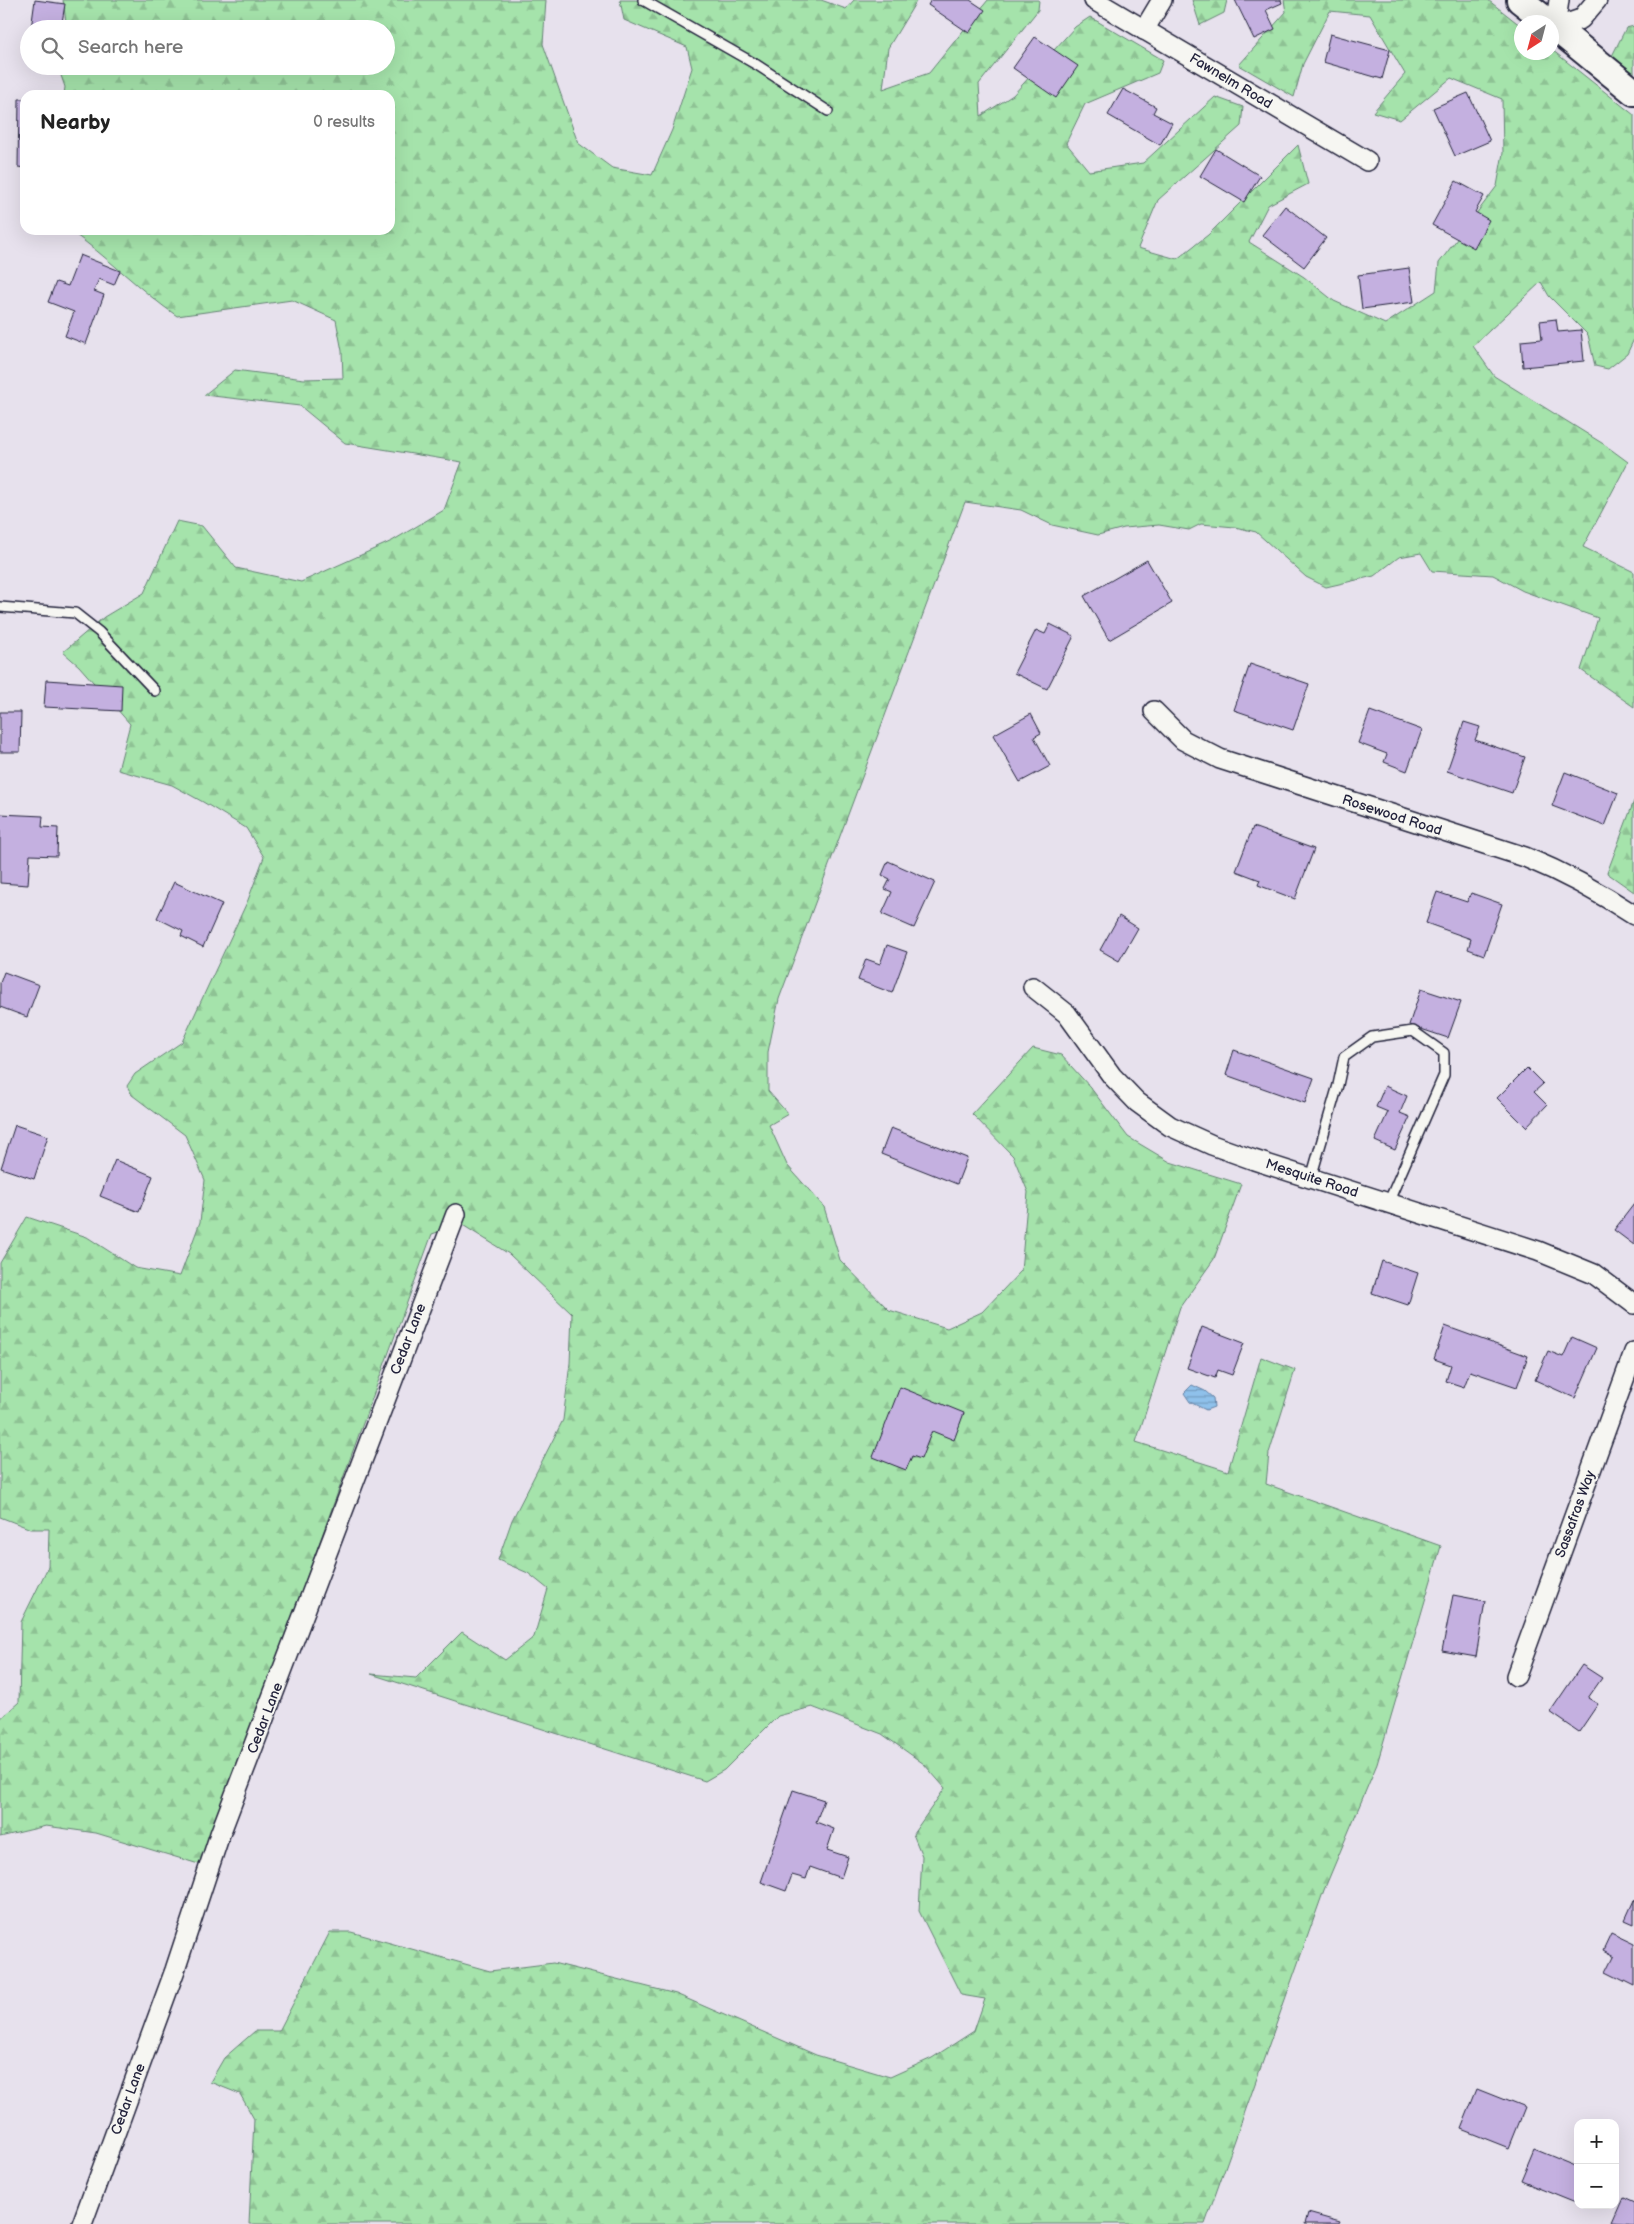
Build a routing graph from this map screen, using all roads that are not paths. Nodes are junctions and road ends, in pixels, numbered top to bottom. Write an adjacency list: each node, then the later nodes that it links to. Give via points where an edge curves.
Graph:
1 (643, 0): 13 (lane, via 757,65)
2 (1094, 0): 10 (street, Fawnelm Road)
3 (1162, 0): 10 (street)
4 (1520, 0): 7 (street)
5 (1559, 0): 8 (street)
6 (1597, 0): 9 (street, via 1581,19)
7 (1539, 15)
8 (1555, 15)
9 (1559, 24)
10 (1144, 30): 14 (street, Fawnelm Road)
11 (1559, 31): 12 (street)
12 (1634, 92)
13 (828, 111)
14 (1367, 162)
15 (0, 607): 16 (lane, via 75,613 100,632)
16 (155, 691)
17 (1154, 711): 18 (street, Rosewood Road, via 1183,740 1220,759 1525,858 1560,872)
18 (1634, 915)
19 (1033, 987): 20 (street, Mesquite Road, via 1066,1014 1112,1076 1137,1102 1170,1126 1212,1145)
20 (1311, 1178): 21 (street, Mesquite Road); 21 (lane, via 1344,1057 1372,1037 1413,1031 1444,1053 1444,1075)
21 (1388, 1203): 23 (street, Mesquite Road, via 1538,1251 1594,1274)
22 (456, 1214): 26 (street, Cedar Lane, via 220,1834 175,1970)
23 (1634, 1304)
24 (1634, 1352): 25 (street, Sassafras Way)
25 (1516, 1676)
26 (82, 2224)

